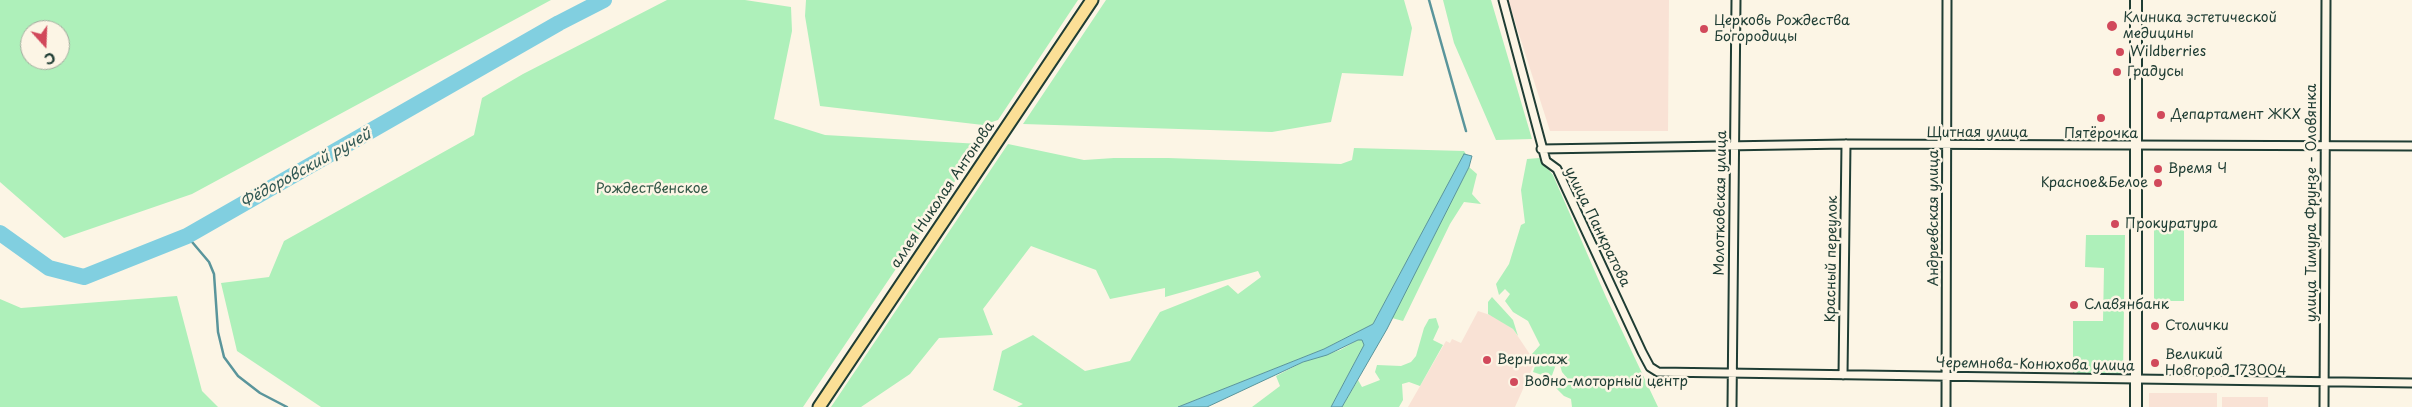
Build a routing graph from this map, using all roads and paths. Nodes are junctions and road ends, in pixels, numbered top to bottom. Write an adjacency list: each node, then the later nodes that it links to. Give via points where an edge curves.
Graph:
1 (1092, 0): 21 (main road, аллея Николая Антонова)
2 (1503, 0): 13 (street, улица Панкратова)
3 (1736, 0): 9 (street, Молотковская улица)
4 (1947, 0): 8 (street, Андреевская улица)
5 (2136, 0): 10 (main road)
6 (2326, 0): 11 (street, улица Тимура Фрунзе - Оловянка)
7 (1846, 144): 8 (street, Щитная улица); 9 (street, Щитная улица); 16 (street, Красный переулок)
8 (1946, 145): 10 (street, Щитная улица); 17 (street, Андреевская улица)
9 (1735, 146): 13 (street, Щитная улица); 15 (street, Молотковская улица)
10 (2136, 146): 11 (street, Щитная улица); 18 (main road)
11 (2325, 146): 12 (street, Щитная улица); 19 (street, улица Тимура Фрунзе - Оловянка)
12 (2412, 146)
13 (1542, 149): 14 (street, улица Панкратова, via 1546,161 1557,169 1642,352)
14 (1658, 372): 15 (street, Черемнова-Конюхова улица)
15 (1731, 373): 16 (street, Черемнова-Конюхова улица); 22 (street, Молотковская улица)
16 (1843, 375): 17 (street, Черемнова-Конюхова улица)
17 (1946, 376): 18 (street, Черемнова-Конюхова улица); 23 (street, Андреевская улица)
18 (2136, 379): 19 (street, Черемнова-Конюхова улица); 24 (main road)
19 (2324, 382): 20 (street, Черемнова-Конюхова улица); 25 (street, улица Тимура Фрунзе - Оловянка)
20 (2412, 383)
21 (820, 407)
22 (1732, 407)
23 (1946, 407)
24 (2136, 407)
25 (2324, 407)

